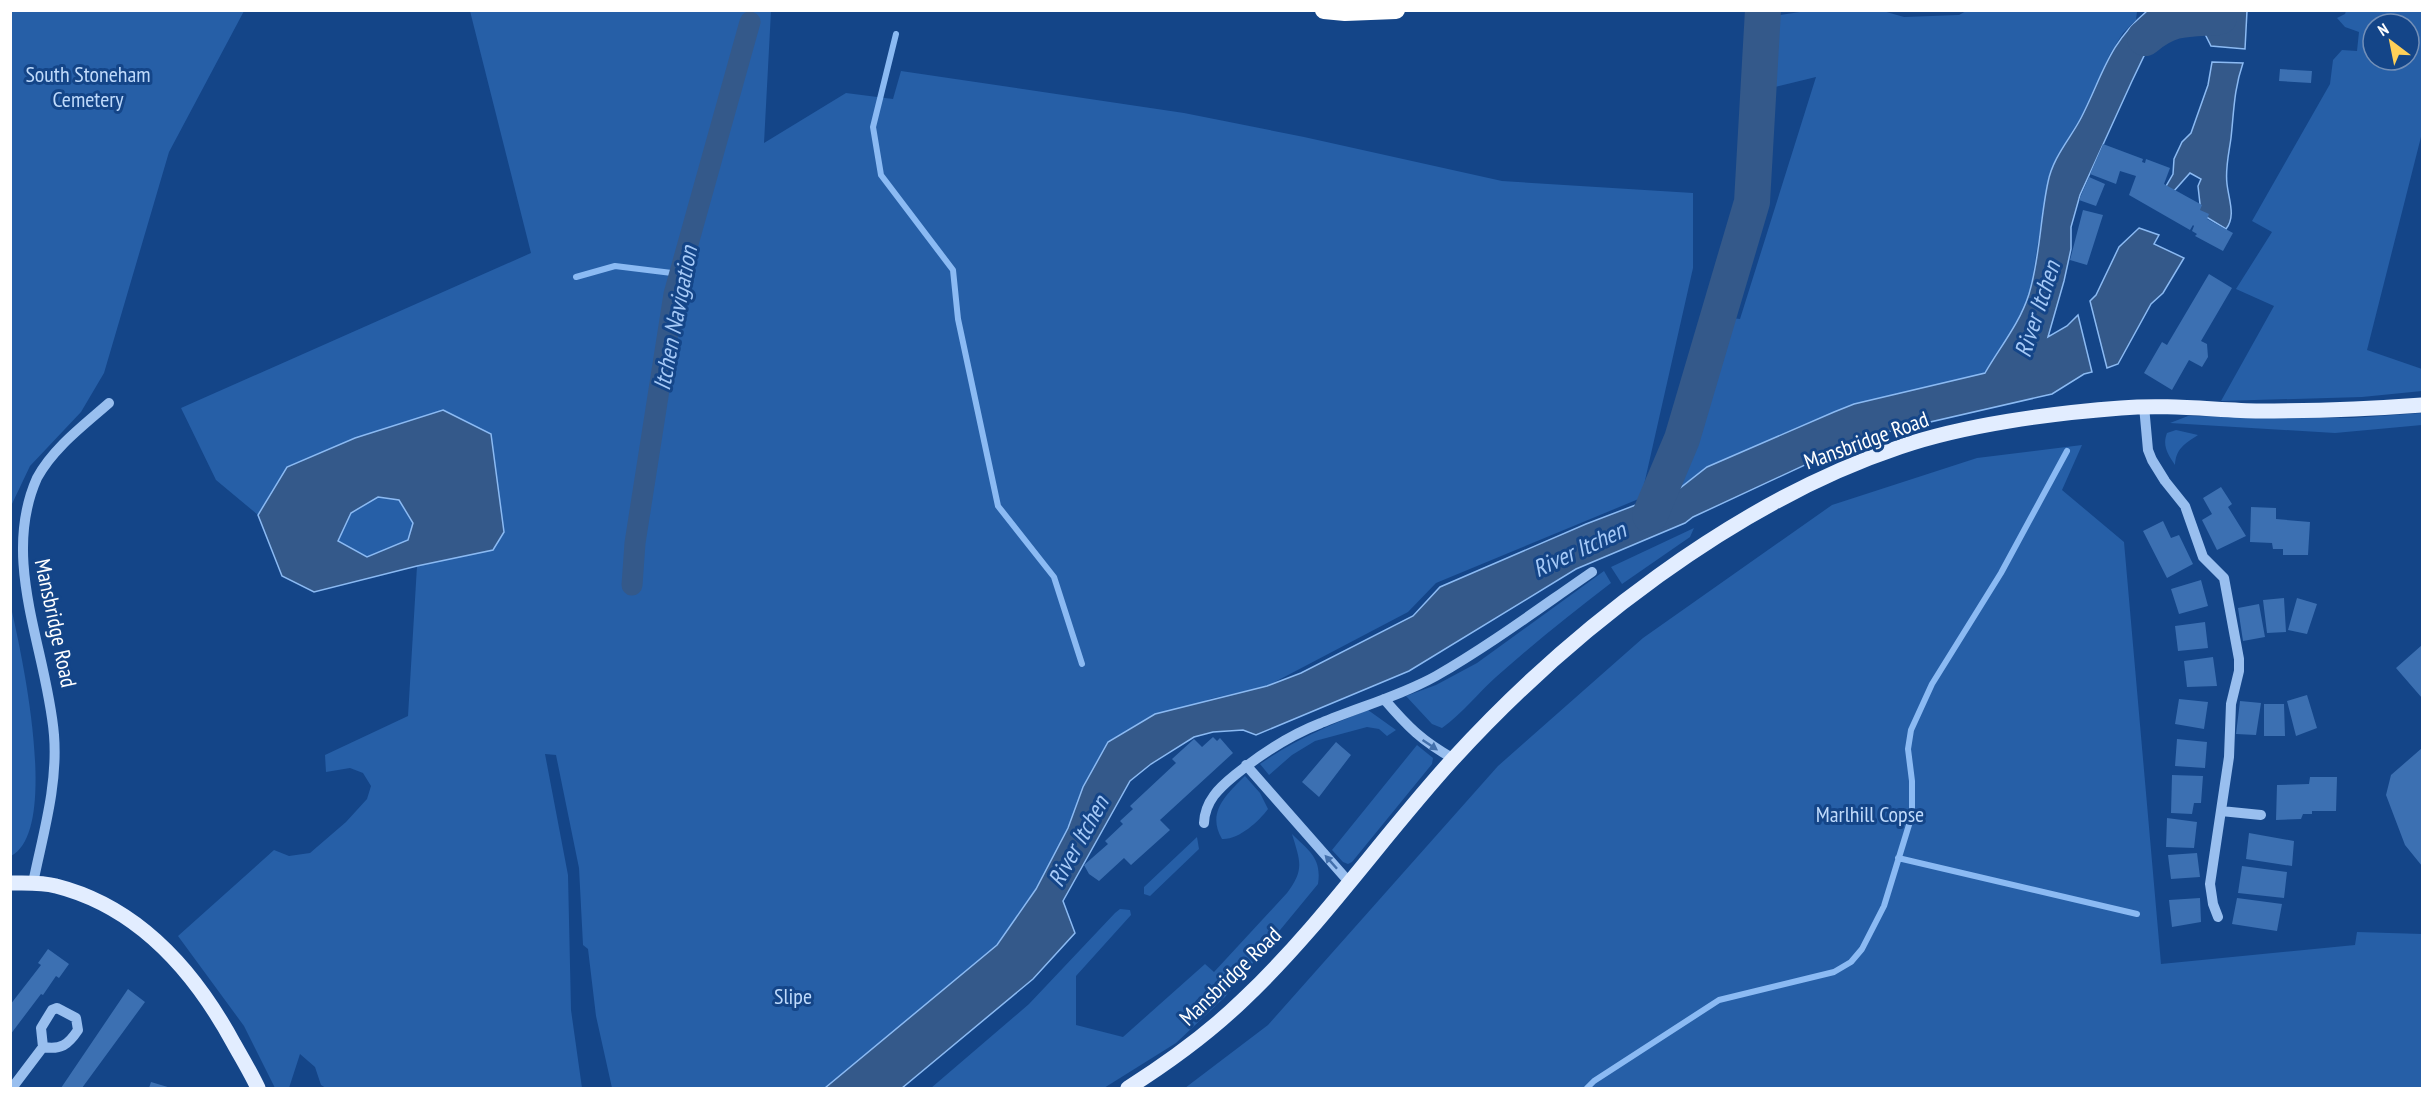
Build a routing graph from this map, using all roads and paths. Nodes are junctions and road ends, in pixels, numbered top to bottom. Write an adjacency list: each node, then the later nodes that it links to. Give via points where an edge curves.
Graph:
1 (1324, 10): 2 (highway)
2 (1396, 10)
3 (109, 403): 15 (street, Mansbridge Road, via 59,448 37,478 24,511 19,540 19,573 48,698 55,754 54,782)
4 (2422, 405): 5 (main road, Mansbridge Road, via 2260,411)
5 (2144, 406): 8 (main road, Mansbridge Road, via 1948,434 1903,446 1800,487 1680,562 1591,628); 10 (street, via 2152,460 2185,506 2203,557 2225,583 2239,671 2231,704)
6 (1592, 572): 7 (street, via 1472,655)
7 (1384, 699): 8 (street, one-way to 8, via 1409,728); 9 (street, via 1319,723)
8 (1454, 759): 13 (main road, Mansbridge Road)
9 (1246, 765): 12 (street, via 1209,801); 13 (street, one-way to 9)
10 (2221, 811): 11 (street); 16 (street, via 2210,884)
11 (2261, 815)
12 (1204, 823)
13 (1349, 882): 20 (main road, Mansbridge Road, via 1244,999 1196,1042)
14 (10, 883): 15 (main road)
15 (33, 883): 19 (main road, via 56,885 128,918 174,956 221,1020)
16 (2218, 917)
17 (43, 1047): 18 (street)
18 (12, 1089)
19 (258, 1089)
20 (1128, 1089)

